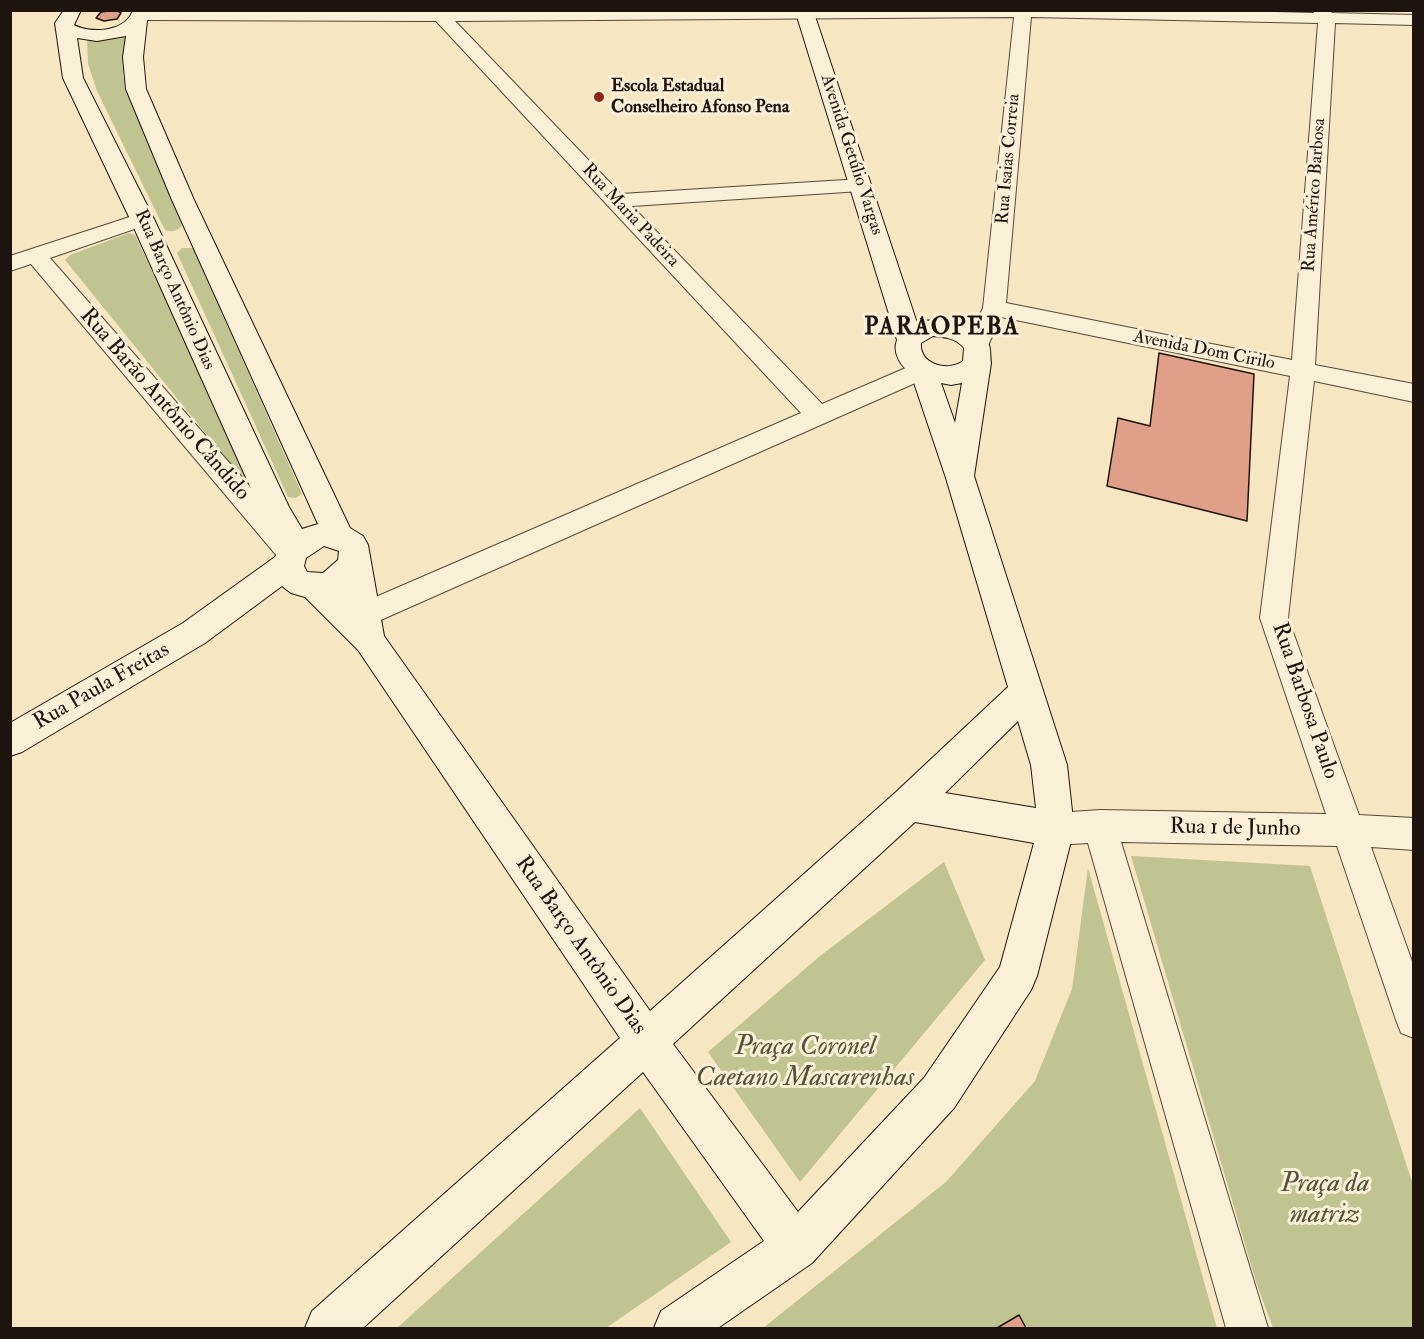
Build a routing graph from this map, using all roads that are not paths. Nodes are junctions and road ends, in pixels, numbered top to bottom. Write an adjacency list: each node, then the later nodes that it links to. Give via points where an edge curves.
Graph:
1 (804, 11): 2 (street); 7 (street); 10 (street, Avenida Getúlio Vargas)
2 (1023, 11): 6 (street); 17 (street, Rua Isaias Correia)
3 (327, 13): 4 (street); 5 (street)
4 (362, 13): 7 (street)
5 (141, 15): 8 (street, via 119,32 93,36 81,36); 13 (street, Rua Barço Antônio Dias, via 133,57 136,89 183,200)
6 (1324, 15): 9 (street); 22 (street, Rua Américo Barbosa)
7 (441, 16): 11 (street, Rua Maria Padeira)
8 (64, 18): 12 (street, Rua Barço Antônio Dias, via 73,78)
9 (1413, 20)
10 (861, 185): 11 (street); 16 (street, Avenida Getúlio Vargas)
11 (616, 201): 24 (street, Rua Maria Padeira)
12 (142, 219): 13 (street, Rua Barço Antônio Dias); 14 (street)
13 (176, 239): 26 (street, Rua Barço Antônio Dias); 27 (street, Rua Barço Antônio Dias)
14 (36, 256): 15 (street); 27 (street, Rua Barão Antônio Cândido)
15 (10, 264)
16 (897, 299): 18 (street); 19 (street, Avenida Getúlio Vargas)
17 (994, 309): 20 (street, Rua Isaias Correia); 22 (street, Avenida Dom Cirilo)
18 (932, 327): 19 (street); 20 (street, via 963,332 974,341)
19 (909, 339): 21 (street, via 907,350)
20 (977, 354): 21 (street, via 969,371 956,375); 25 (street)
21 (923, 370): 24 (street); 25 (street)
22 (1303, 371): 23 (street, Avenida Dom Cirilo); 34 (street, Rua Barbosa Paulo, via 1274,618)
23 (1413, 393)
24 (818, 416): 28 (street)
25 (960, 478): 29 (street)
26 (346, 547): 27 (street, via 317,536); 27 (street, via 350,570 340,579); 28 (street, Rua Barço Antônio Dias)
27 (299, 567): 28 (street, Rua Barço Antônio Dias); 30 (street, Rua Paula Freitas)
28 (367, 627): 37 (street, Rua Barço Antônio Dias)
29 (1025, 693): 31 (street); 33 (street, via 1049,765)
30 (10, 741)
31 (909, 804): 33 (street); 37 (street)
32 (1100, 826): 33 (street, Rua 1 de Junho); 34 (street, Rua 1 de Junho); 41 (street)
33 (1056, 829): 38 (street, via 1017,976 939,1093)
34 (1349, 830): 35 (street, Rua 1 de Junho); 36 (street, Rua Barbosa Paulo)
35 (1413, 834)
36 (1413, 1020)
37 (646, 1041): 38 (street, Rua Barço Antônio Dias); 39 (street)
38 (796, 1247): 40 (street)
39 (329, 1329)
40 (678, 1329)
41 (1247, 1329)

